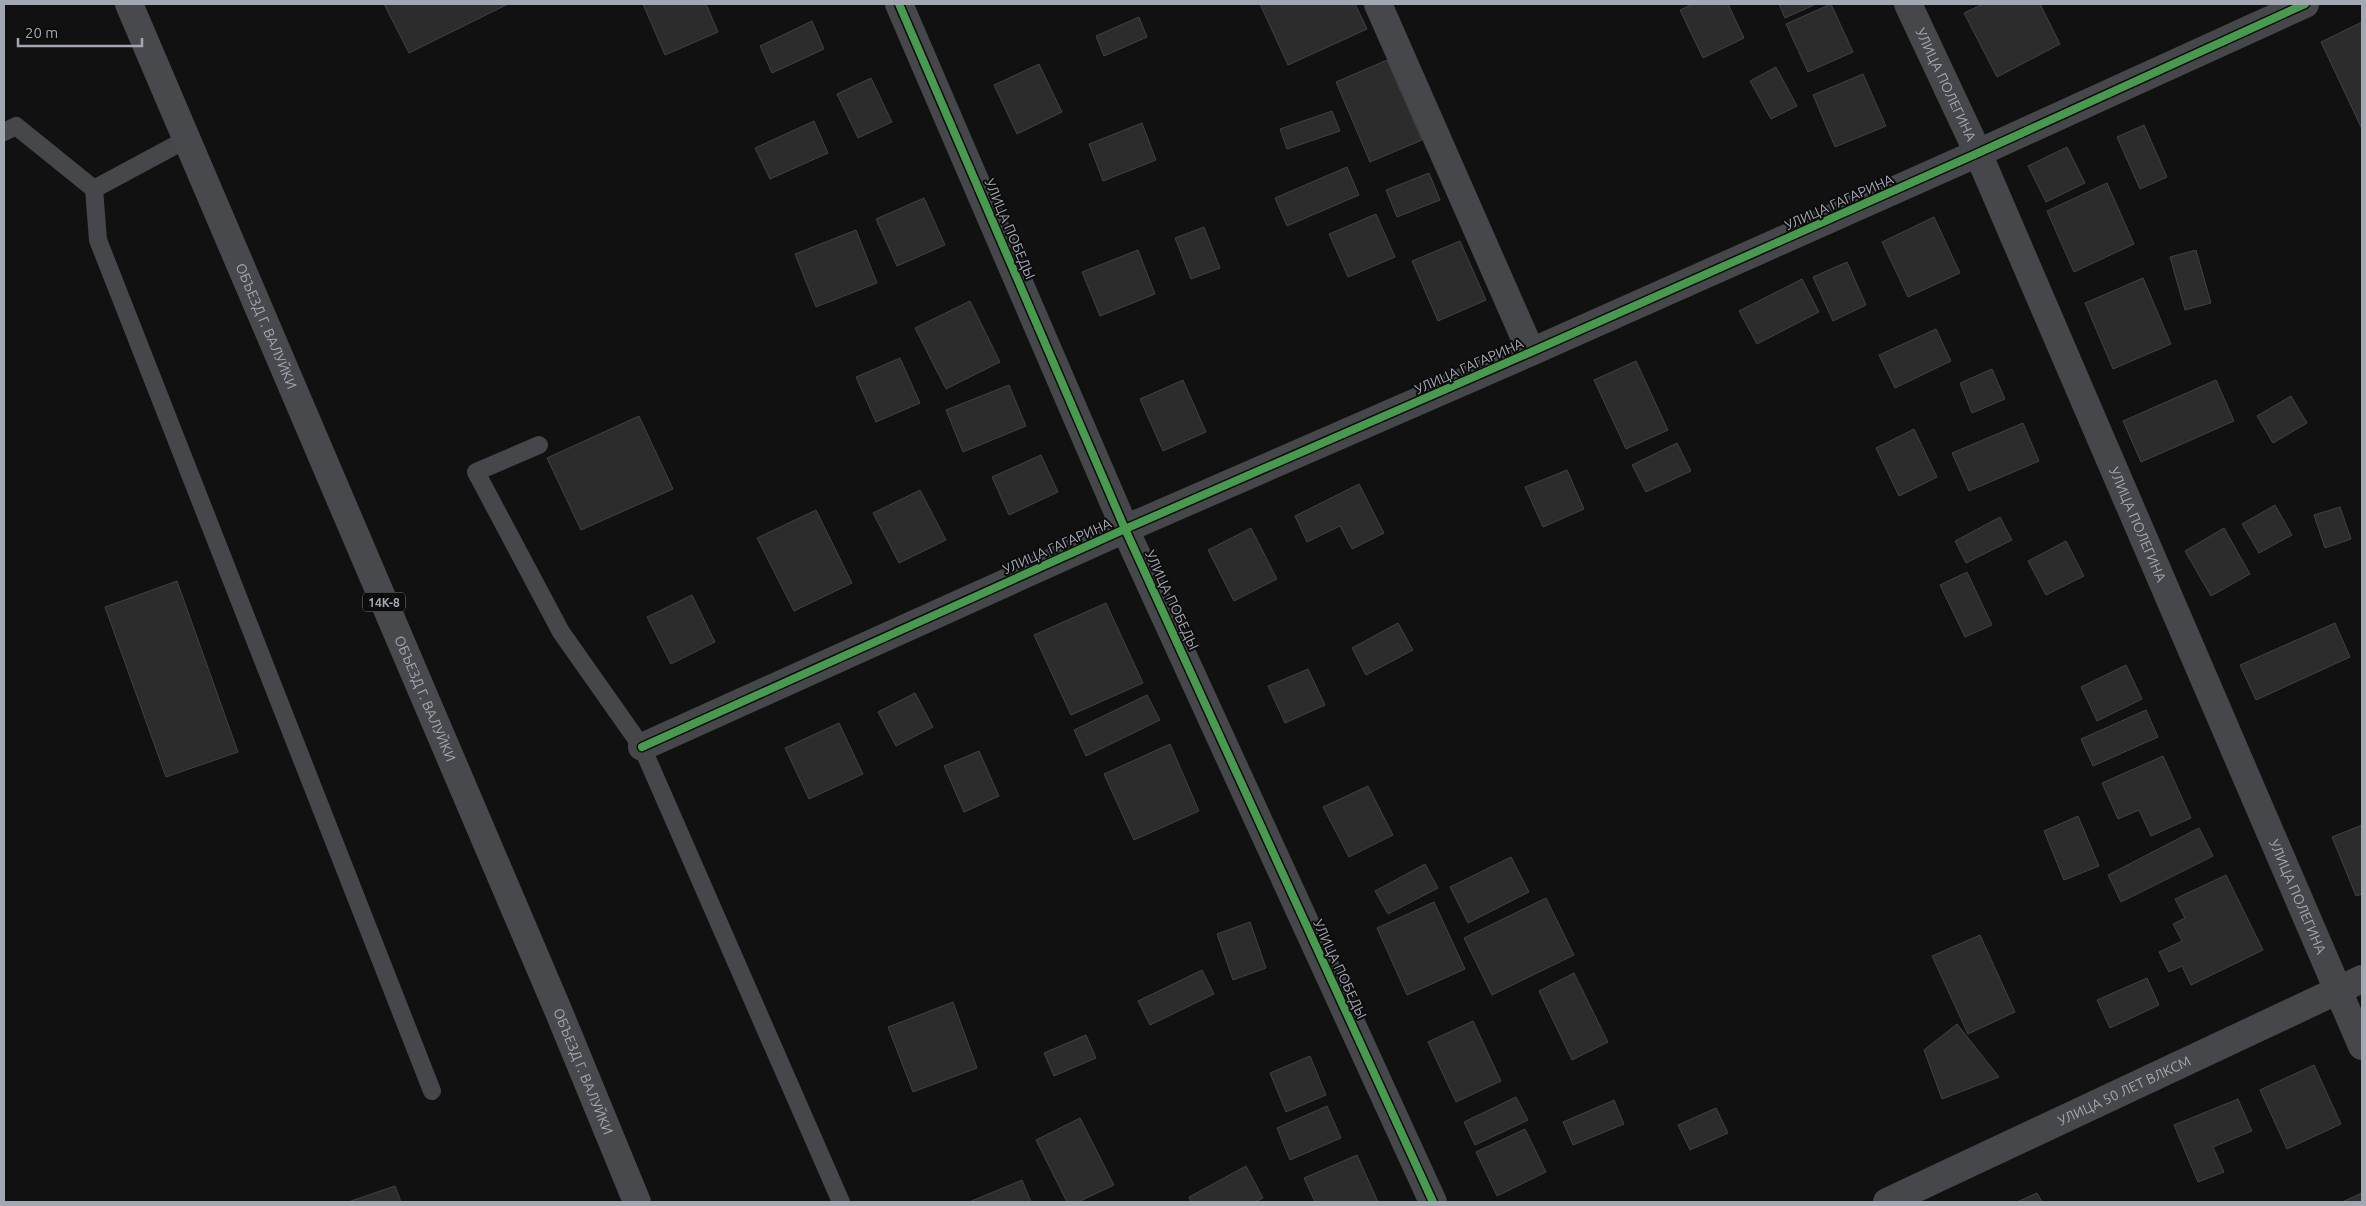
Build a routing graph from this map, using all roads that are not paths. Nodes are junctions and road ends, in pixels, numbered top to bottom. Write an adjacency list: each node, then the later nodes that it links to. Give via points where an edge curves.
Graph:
1 (129, 4): 7 (main road, ОБЪЕЗД Г. ВАЛУЙКИ / 14К-8)
2 (899, 4): 12 (street, УЛИЦА ПОБЕДЫ)
3 (1378, 4): 10 (street)
4 (1908, 4): 8 (street, УЛИЦА ПОЛЕГИНА)
5 (2305, 4): 8 (street, УЛИЦА ГАГАРИНА)
6 (4, 132): 9 (lane, via 16,126)
7 (186, 139): 9 (lane); 19 (main road, ОБЪЕЗД Г. ВАЛУЙКИ / 14К-8)
8 (1978, 153): 10 (street, УЛИЦА ГАГАРИНА); 15 (street, УЛИЦА ПОЛЕГИНА)
9 (94, 189): 17 (lane, via 98,240)
10 (1531, 352): 12 (street, УЛИЦА ГАГАРИНА)
11 (539, 445): 13 (lane, via 476,472 561,632)
12 (1125, 529): 13 (street, УЛИЦА ГАГАРИНА); 21 (street, УЛИЦА ПОБЕДЫ)
13 (642, 748): 20 (lane)
14 (2362, 979): 15 (street, УЛИЦА 50 ЛЕТ ВЛКСМ)
15 (2337, 990): 16 (street, УЛИЦА ПОЛЕГИНА); 18 (street, УЛИЦА 50 ЛЕТ ВЛКСМ)
16 (2362, 1046)
17 (432, 1091)
18 (1937, 1192): 22 (street, УЛИЦА 50 ЛЕТ ВЛКСМ)
19 (637, 1202)
20 (841, 1202)
21 (1433, 1202)
22 (1887, 1202)

